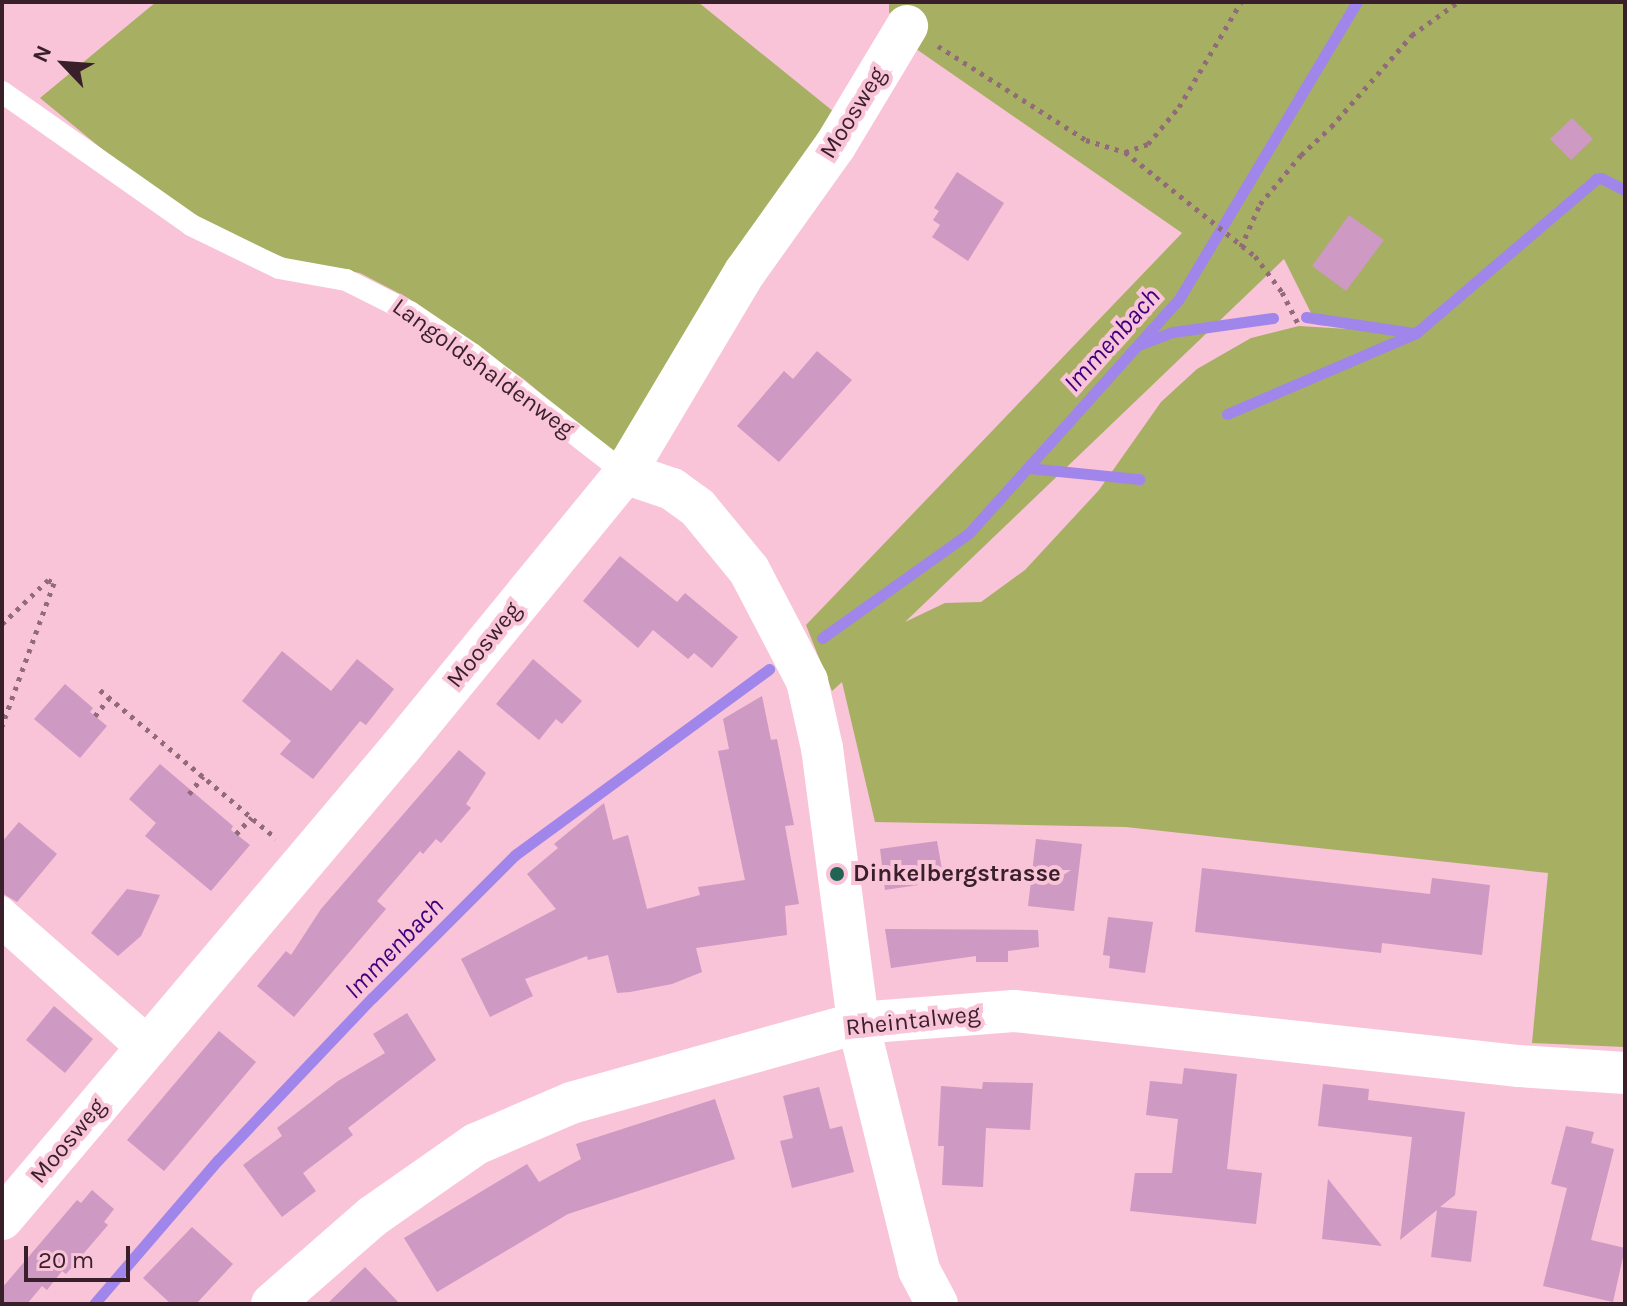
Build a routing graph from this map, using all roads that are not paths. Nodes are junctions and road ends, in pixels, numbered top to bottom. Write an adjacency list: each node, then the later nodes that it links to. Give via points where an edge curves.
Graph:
1 (907, 26): 3 (street, Moosweg, via 835,146 745,272)
2 (2, 92): 3 (lane, Langoldshaldenweg, via 191,225 279,268 346,280 410,312)
3 (625, 473): 6 (street, via 672,489 698,508 749,570 807,681 822,748); 7 (street, Moosweg)
4 (2, 907): 7 (lane)
5 (2, 929): 7 (lane)
6 (858, 1023): 8 (street, Rheintalweg, via 1014,1011); 10 (street, Rheintalweg, via 571,1103 476,1144 373,1216); 11 (street, via 919,1270)
7 (148, 1047): 9 (street, Moosweg)
8 (1625, 1073)
9 (2, 1219)
10 (272, 1304)
11 (937, 1304)

